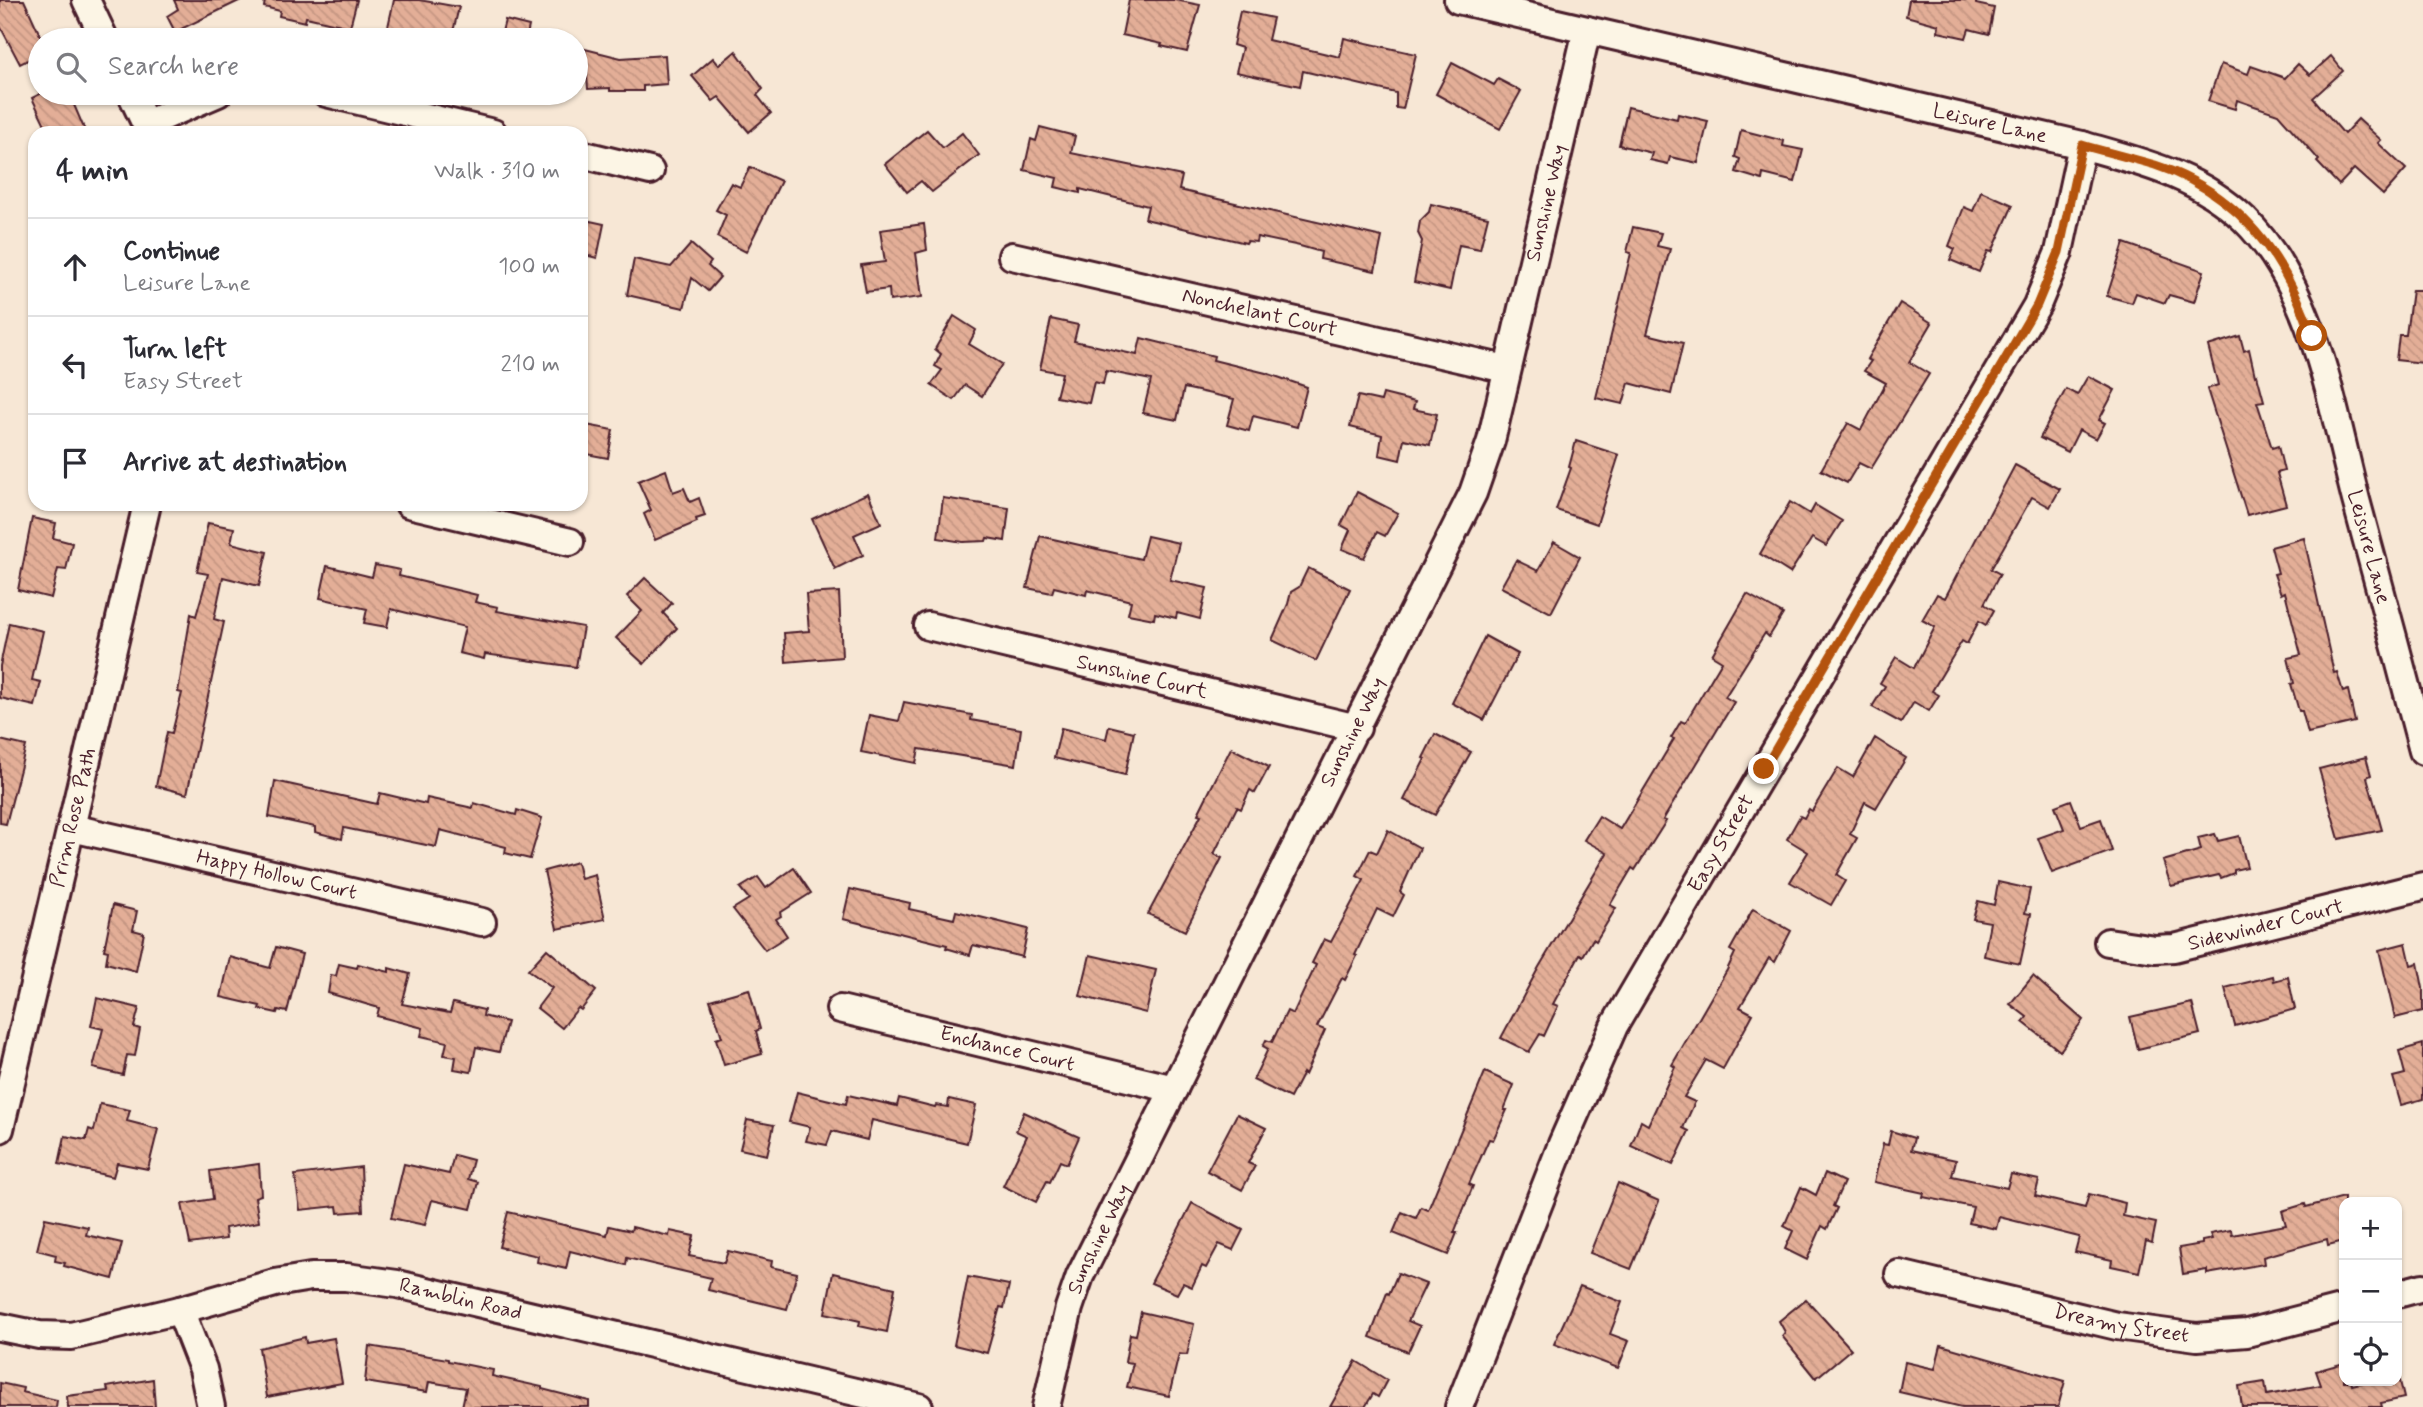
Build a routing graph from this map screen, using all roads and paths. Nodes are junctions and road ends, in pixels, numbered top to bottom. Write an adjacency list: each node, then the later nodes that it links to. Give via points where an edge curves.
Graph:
1 (86, 0): 3 (street)
2 (1458, 0): 4 (street, Leisure Lane)
3 (100, 28)
4 (1587, 30): 11 (street, Leisure Lane); 15 (street, Sunshine Way)
5 (137, 105): 8 (street)
6 (194, 105): 9 (street)
7 (376, 105): 10 (street)
8 (147, 126)
9 (152, 126)
10 (464, 126)
11 (2082, 145): 21 (street, Leisure Lane, via 2190,180 2243,218 2280,263 2312,336); 38 (street, Easy Street, via 2059,252 2037,305 1614,1026 1562,1144)
12 (588, 156): 13 (street)
13 (650, 171)
14 (1012, 256): 15 (street, Nonchelant Court)
15 (1506, 369): 20 (street, Sunshine Way, via 1491,441 1473,493)
16 (145, 511): 22 (street, Prim Rose Path)
17 (439, 511): 18 (street)
18 (570, 542)
19 (928, 626): 20 (street, Sunshine Court)
20 (1357, 728): 27 (street, Sunshine Way)
21 (2423, 751)
22 (72, 828): 24 (street, Happy Hollow Court); 28 (street, Prim Rose Path)
23 (2423, 886): 25 (street, Sidewinder Court, via 2175,948)
24 (482, 922)
25 (2108, 942)
26 (840, 1009): 27 (street, Enchance Court)
27 (1174, 1089): 37 (street, Sunshine Way, via 1080,1276)
28 (0, 1129)
29 (1899, 1274): 32 (street, Dreamy Street, via 2118,1326 2197,1337 2247,1333)
30 (2423, 1287): 31 (street)
31 (2402, 1293)
32 (2339, 1309)
33 (180, 1310): 34 (street, Ramblin Road, via 71,1336); 35 (street, via 203,1369); 36 (street, Ramblin Road, via 275,1283 346,1277 397,1284)
34 (0, 1327)
35 (211, 1407)
36 (919, 1407)
37 (1046, 1407)
38 (1459, 1407)

